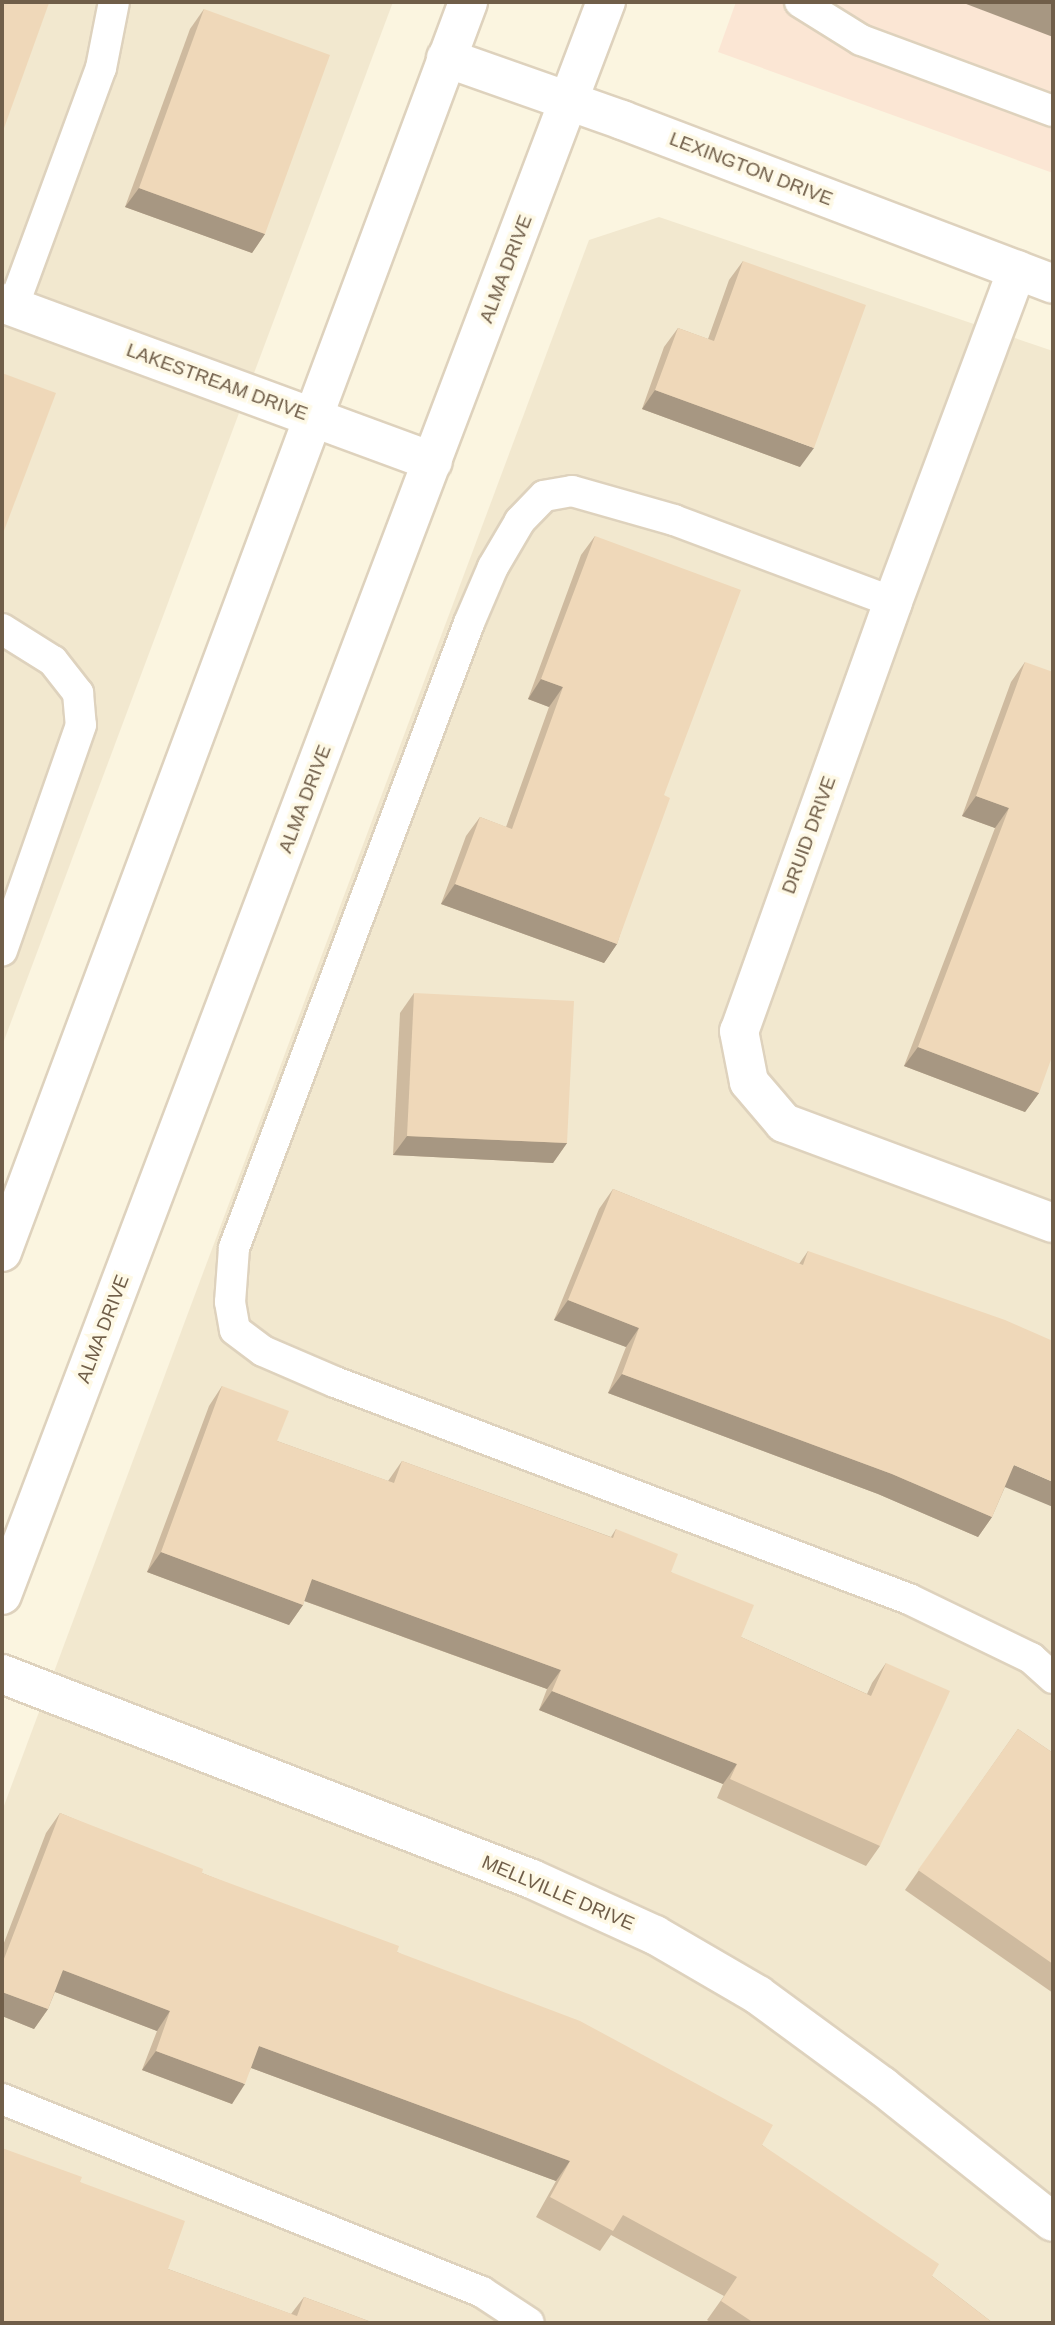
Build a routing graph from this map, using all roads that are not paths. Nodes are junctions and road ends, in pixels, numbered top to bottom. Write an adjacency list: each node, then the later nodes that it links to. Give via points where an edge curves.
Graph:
1 (114, 2): 10 (lane, via 101,68)
2 (467, 2): 5 (street)
3 (606, 2): 6 (street, ALMA DRIVE)
4 (800, 2): 7 (lane, via 861,40)
5 (446, 58): 6 (street, LEXINGTON DRIVE); 11 (street)
6 (570, 101): 8 (street, LEXINGTON DRIVE); 12 (street, ALMA DRIVE)
7 (1053, 111)
8 (1017, 270): 9 (street, LEXINGTON DRIVE); 13 (street, DRUID DRIVE)
9 (1053, 284)
10 (8, 305): 11 (street, LAKESTREAM DRIVE)
11 (312, 416): 12 (street, LAKESTREAM DRIVE); 17 (street)
12 (433, 462): 18 (street, ALMA DRIVE)
13 (893, 602): 16 (street, DRUID DRIVE, via 739,1031 748,1082 784,1123); 19 (lane, via 674,520 584,493 544,496 520,521 493,566 469,623 234,1248 230,1302 234,1330 264,1350 335,1382 909,1598)
14 (2, 629): 15 (lane, via 53,661 78,693 81,724)
15 (2, 951)
16 (1053, 1223)
17 (2, 1252)
18 (2, 1595)
19 (1049, 1667)
20 (2, 1674): 22 (street, MELLVILLE DRIVE, via 532,1879 655,1935 758,1995 882,2086)
21 (2, 2099): 23 (lane, via 470,2287)
22 (1053, 2222)
23 (529, 2323)

